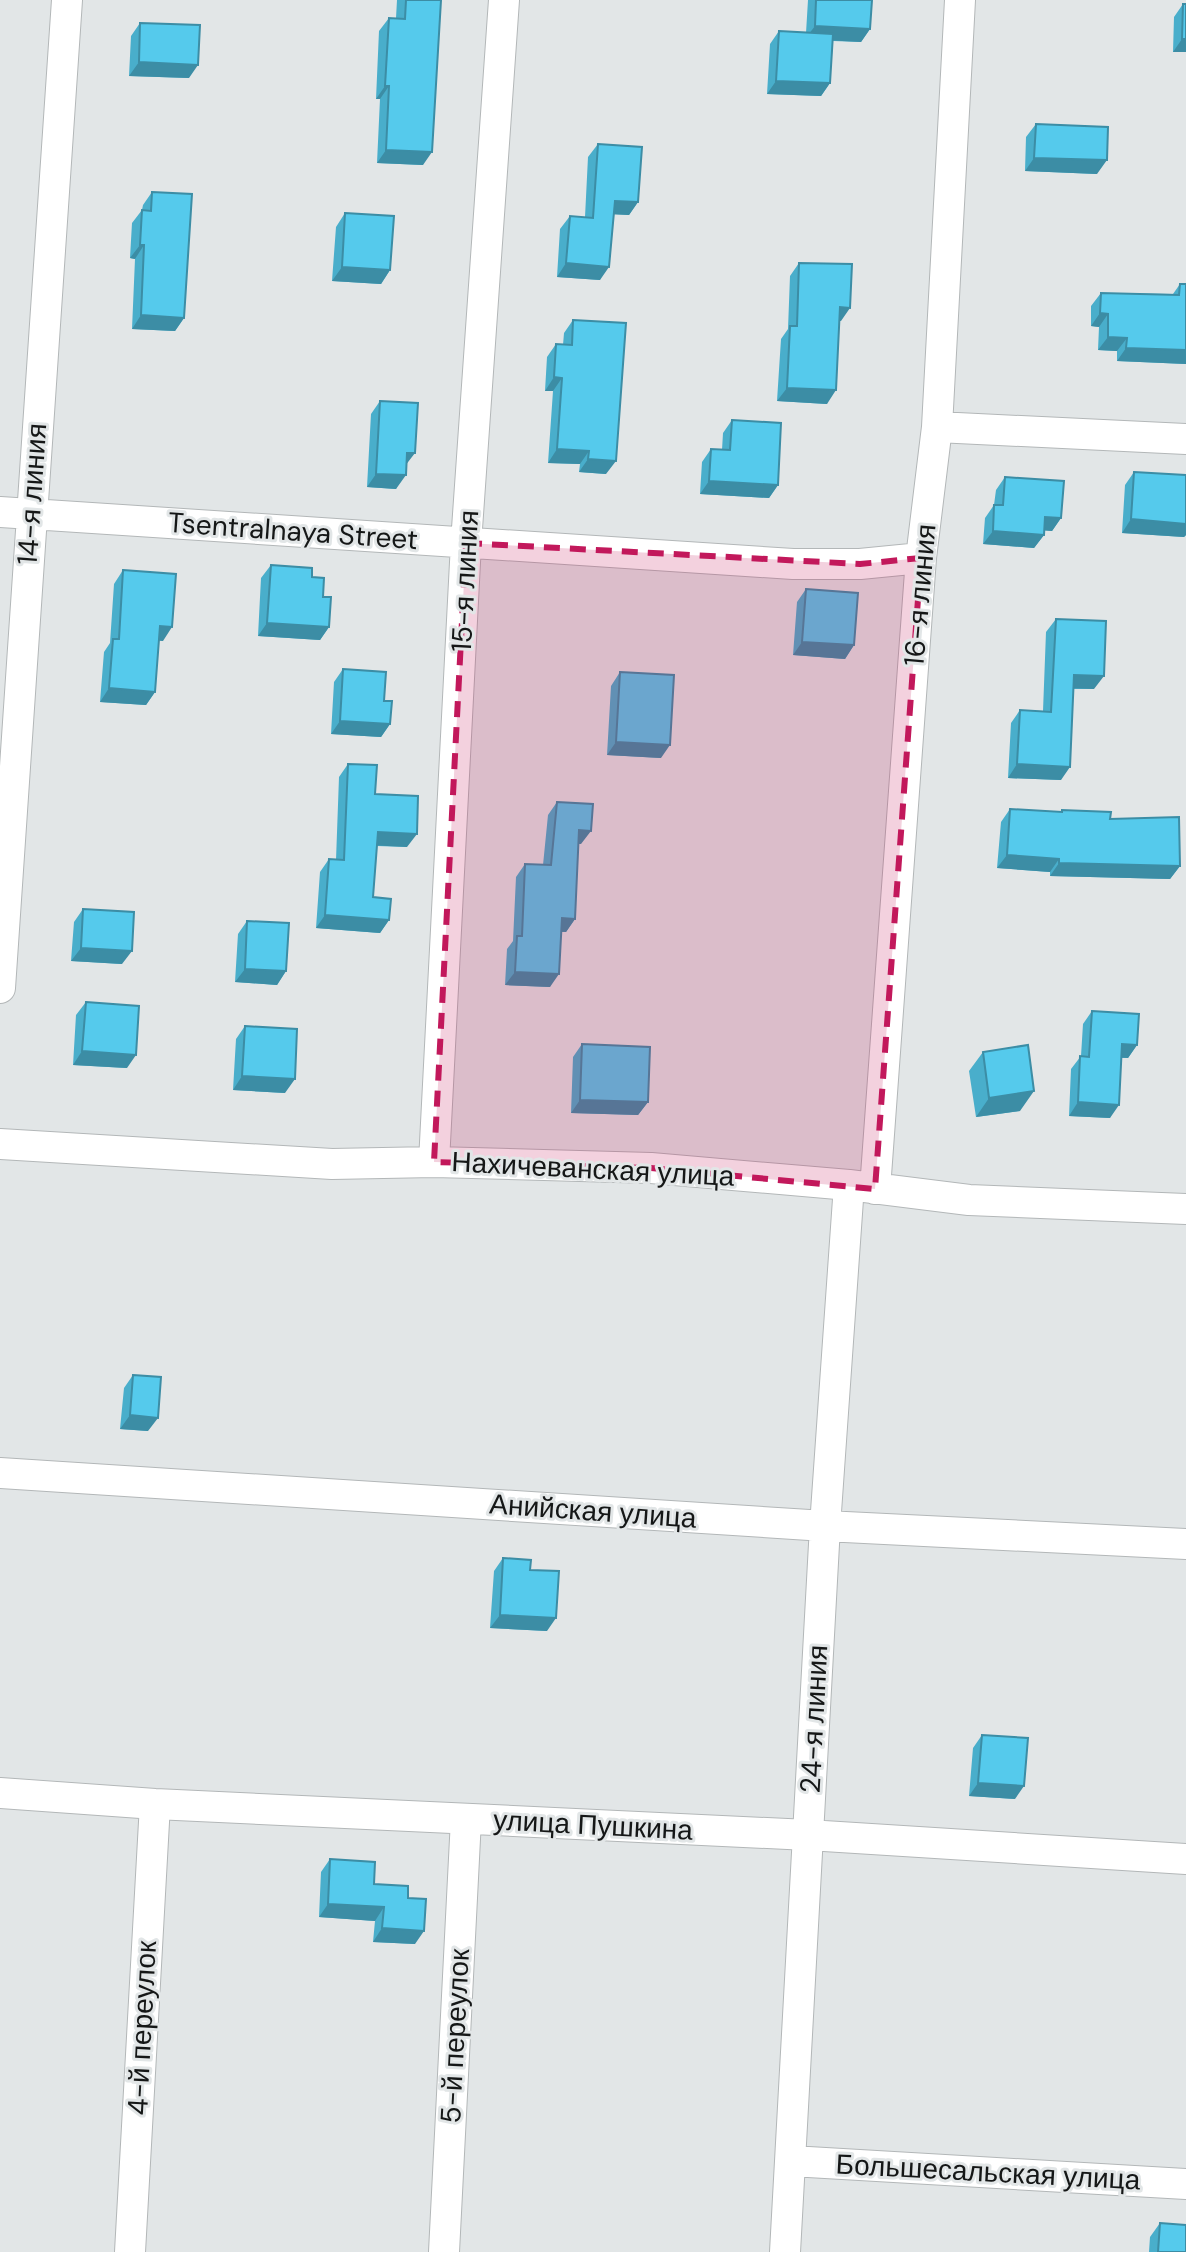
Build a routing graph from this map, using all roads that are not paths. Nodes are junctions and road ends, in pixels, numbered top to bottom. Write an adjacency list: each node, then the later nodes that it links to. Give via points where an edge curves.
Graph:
1 (67, 0): 7 (street, 14-я линия)
2 (504, 0): 8 (street, 15-я линия)
3 (960, 0): 4 (street, 16-я линия)
4 (937, 427): 5 (street); 9 (street, 16-я линия)
5 (1186, 439)
6 (0, 512): 7 (street, Tsentralnaya Street)
7 (31, 513): 8 (street, Tsentralnaya Street); 10 (street, 14-я линия)
8 (466, 543): 9 (street, Tsentralnaya Street, via 793,564); 12 (street, 15-я линия)
9 (921, 558): 13 (street, 16-я линия)
10 (0, 988)
11 (0, 1144): 12 (street, Нахичеванская улица, via 316,1163)
12 (434, 1162): 13 (street, Нахичеванская улица, via 651,1168)
13 (862, 1187): 14 (street, Нахичеванская улица, via 969,1200); 16 (street, 24-я линия)
14 (1186, 1209)
15 (0, 1473): 16 (street, Анийская улица)
16 (825, 1526): 17 (street, Анийская улица); 21 (street, 24-я линия)
17 (1186, 1544)
18 (0, 1793): 19 (street, улица Пушкина)
19 (155, 1804): 20 (street, улица Пушкина); 25 (street, 4-й переулок)
20 (466, 1819): 21 (street, улица Пушкина); 26 (street, 5-й переулок)
21 (808, 1835): 22 (street, улица Пушкина); 23 (street, 24-я линия)
22 (1186, 1859)
23 (791, 2161): 24 (street, Большесальская улица); 27 (street, 24-я линия)
24 (1186, 2184)
25 (130, 2252)
26 (444, 2252)
27 (785, 2252)

